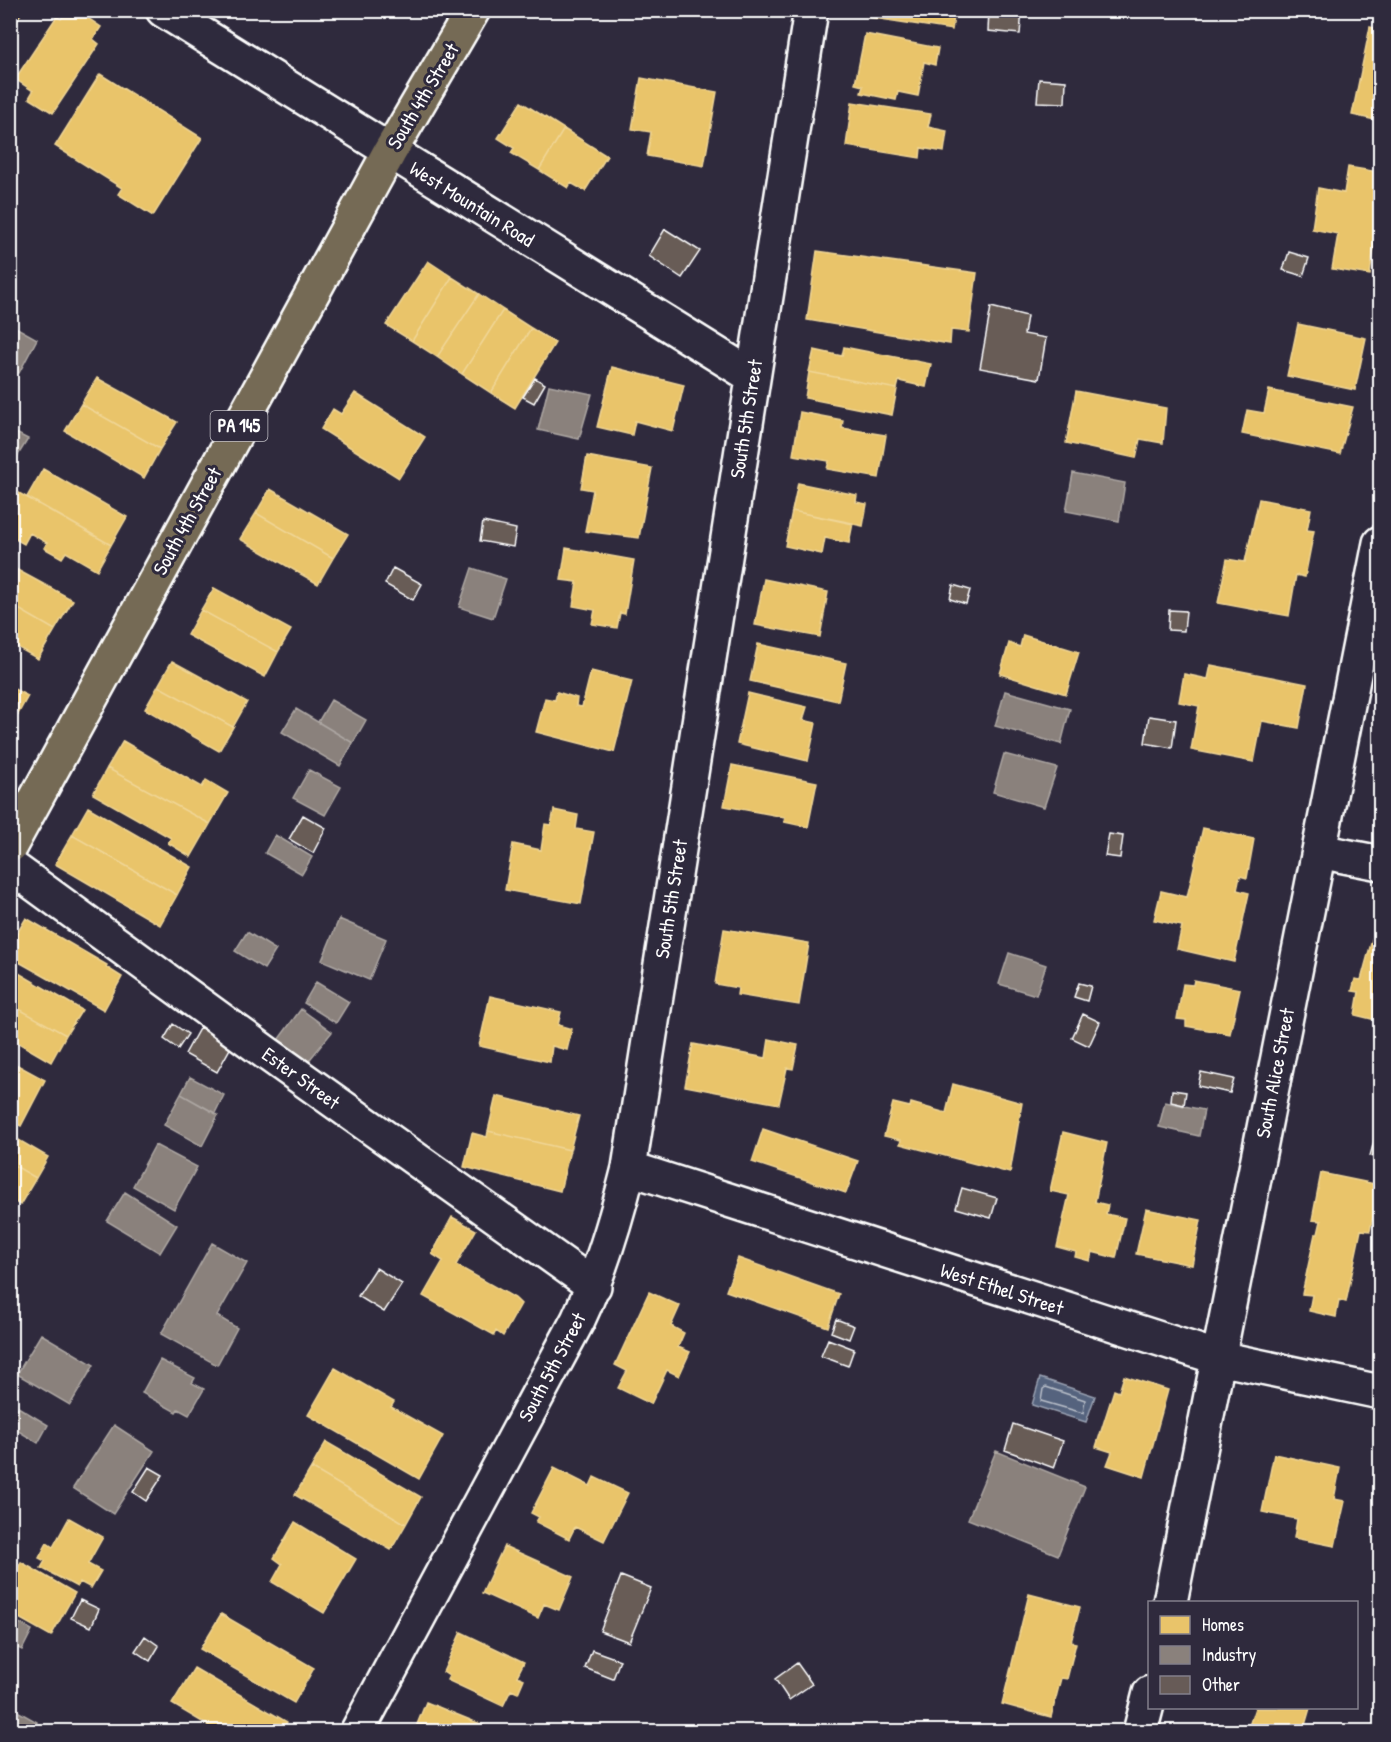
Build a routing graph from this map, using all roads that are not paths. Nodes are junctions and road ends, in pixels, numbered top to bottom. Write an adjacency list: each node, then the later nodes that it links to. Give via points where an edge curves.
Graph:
1 (163, 10): 4 (street, West Mountain Road)
2 (473, 10): 4 (main road, South 4th Street / PA 145)
3 (811, 10): 5 (street, South 5th Street)
4 (389, 153): 5 (street, West Mountain Road); 7 (main road, South 4th Street / PA 145)
5 (752, 376): 11 (street, South 5th Street)
6 (1380, 543): 8 (street, South Alice Street)
7 (10, 846)
8 (1319, 851): 9 (street); 13 (street, South Alice Street)
9 (1380, 863)
10 (10, 866): 12 (street, Ester Street)
11 (629, 1168): 12 (street, South 5th Street); 13 (street, West Ethel Street)
12 (594, 1286): 17 (street, South 5th Street)
13 (1219, 1358): 14 (street, West Ethel Street); 15 (street, South Alice Street)
14 (1380, 1392)
15 (1170, 1601)
16 (1148, 1697): 18 (street)
17 (357, 1731)
18 (1140, 1731)

